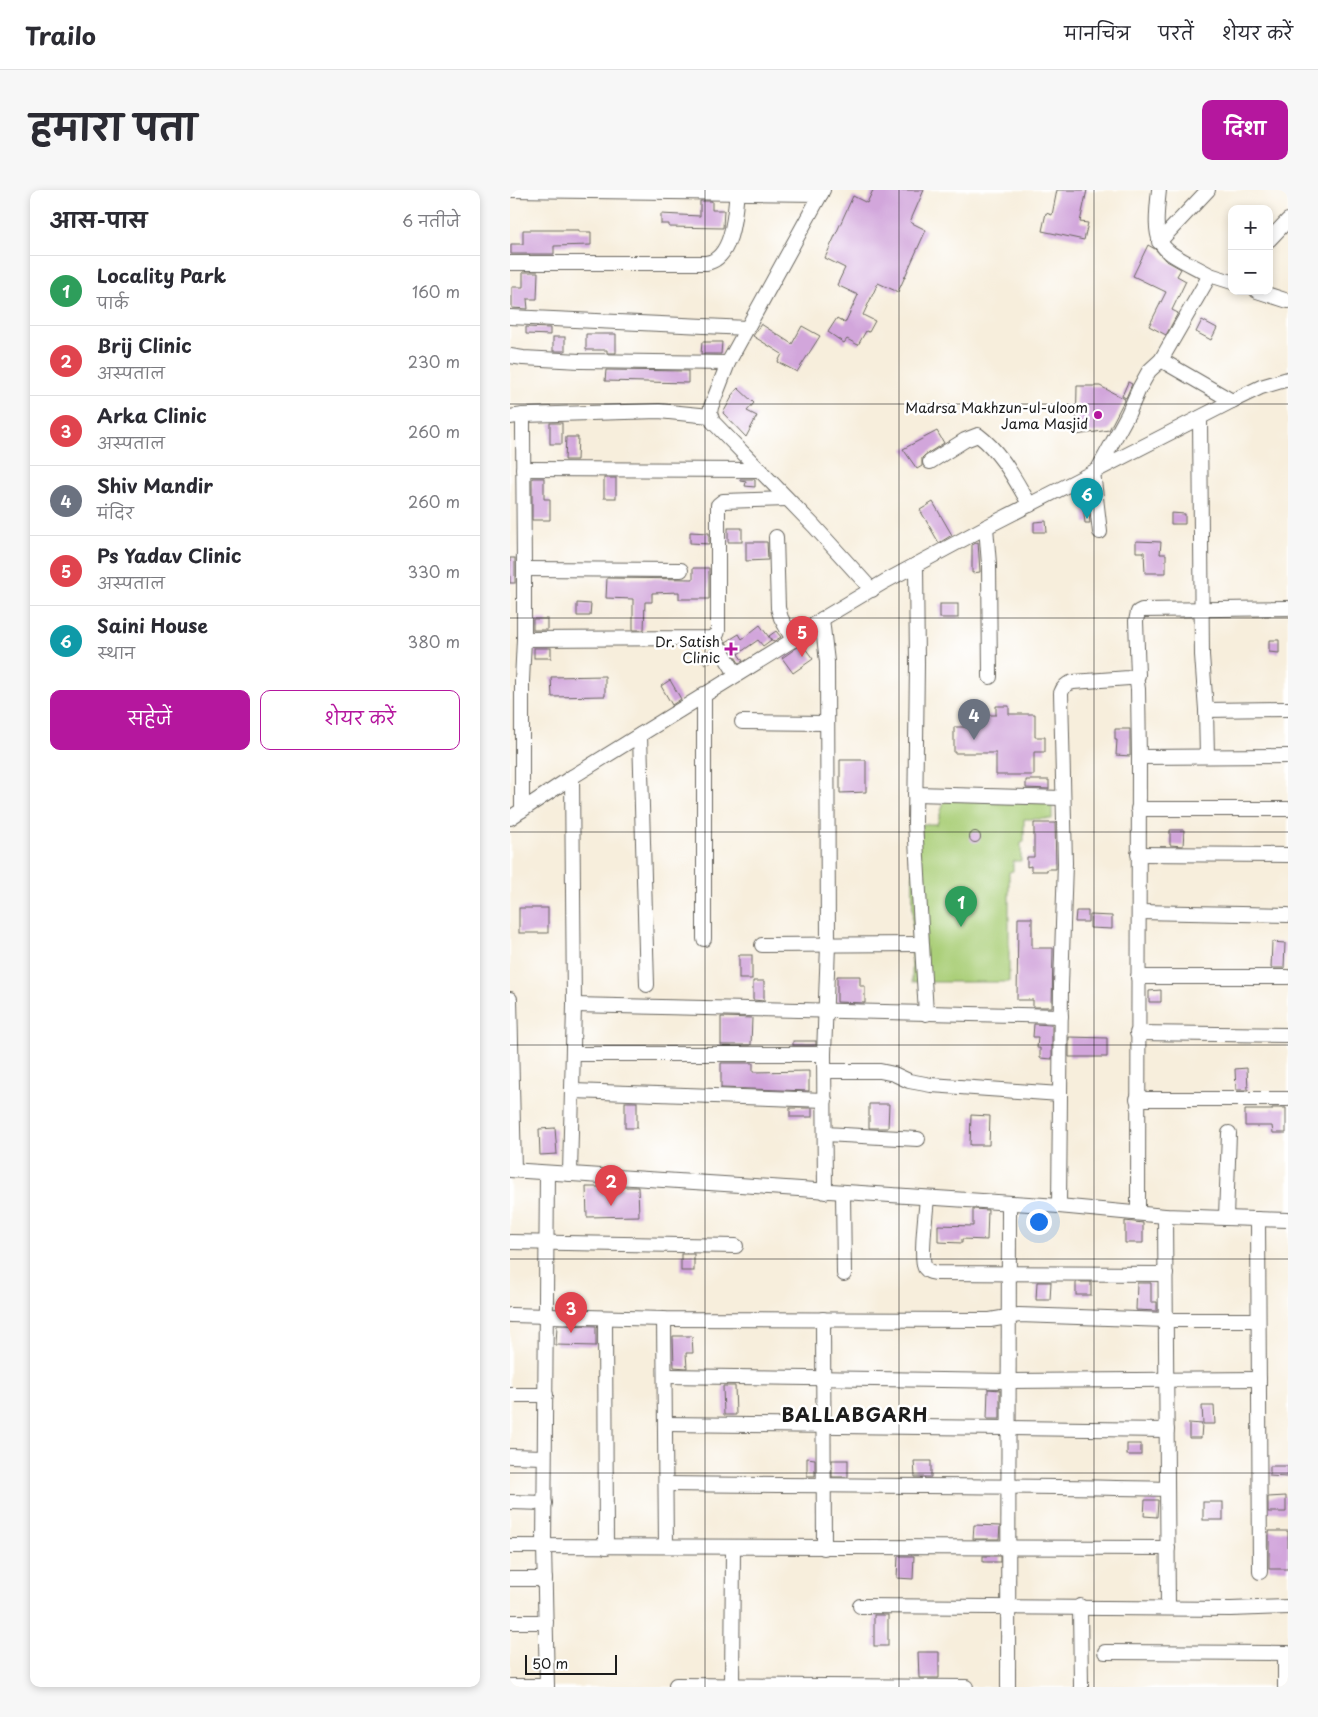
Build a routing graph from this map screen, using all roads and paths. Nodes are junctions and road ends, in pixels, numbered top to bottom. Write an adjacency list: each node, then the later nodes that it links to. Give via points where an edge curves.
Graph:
1 (510, 190): 4 (street)
2 (1159, 190): 8 (street, via 1156,226)
3 (1208, 190): 8 (street)
4 (737, 191): 5 (street); 9 (street, via 731,235 724,252 716,260 706,263)
5 (822, 192): 15 (street)
6 (1288, 220): 7 (street)
7 (1273, 236)
8 (1159, 242): 10 (street, via 1167,252)
9 (510, 263)
10 (1210, 275): 11 (street); 17 (street)
11 (1228, 281)
12 (1269, 295): 13 (street)
13 (1288, 301)
14 (510, 318): 15 (street)
15 (747, 328): 18 (street)
16 (510, 356): 18 (street, via 580,361)
17 (1161, 360): 20 (street); 27 (street, via 1149,371)
18 (728, 363): 22 (street)
19 (1288, 379): 20 (street, via 1261,386)
20 (1232, 401): 23 (street)
21 (516, 416): 22 (street, via 659,411); 25 (street)
22 (710, 416): 26 (street)
23 (1200, 418): 27 (street); 39 (street)
24 (930, 462): 29 (street, via 978,435 1006,464)
25 (523, 470): 26 (street); 30 (street)
26 (761, 470): 28 (street)
27 (1095, 471): 29 (street); 32 (street)
28 (787, 499): 37 (street); 41 (street, via 723,501 718,505 718,631)
29 (1030, 505): 31 (street)
30 (517, 520): 35 (street)
31 (986, 527): 34 (street); 46 (street)
32 (1100, 532)
33 (776, 537): 43 (street, via 778,608)
34 (916, 565): 37 (street); 58 (street)
35 (524, 569): 36 (street); 42 (street)
36 (680, 570)
37 (872, 590): 40 (street)
38 (1288, 608): 39 (street)
39 (1202, 610): 45 (street, via 1146,609 1138,612); 50 (street)
40 (822, 619): 43 (street); 52 (street, via 826,654)
41 (713, 637): 42 (street); 44 (street)
42 (524, 639): 47 (street)
43 (793, 640): 44 (street)
44 (736, 674): 48 (street)
45 (1136, 676): 56 (street); 59 (street, via 1073,682 1063,689)
46 (990, 677)
47 (516, 681): 62 (street)
48 (704, 694): 53 (street); 68 (street)
49 (1288, 709): 50 (street)
50 (1206, 710): 54 (street)
51 (742, 722): 52 (street)
52 (826, 722): 71 (street)
53 (640, 735): 57 (street); 74 (street)
54 (1207, 756): 55 (street); 56 (street)
55 (1288, 756)
56 (1139, 757): 60 (street)
57 (572, 777): 62 (street); 76 (street)
58 (915, 794): 59 (street); 69 (street)
59 (1063, 798): 79 (street, via 1065,863)
60 (1138, 808): 61 (street); 64 (street)
61 (1288, 809)
62 (522, 810): 63 (street)
63 (510, 818)
64 (1138, 854): 65 (street); 66 (street)
65 (1288, 855)
66 (1139, 912): 67 (street); 72 (street)
67 (1288, 915)
68 (704, 939)
69 (921, 944): 71 (street); 78 (street)
70 (762, 945): 71 (street)
71 (828, 945): 77 (street)
72 (1138, 977): 73 (street); 80 (street)
73 (1288, 977)
74 (647, 984)
75 (510, 999): 93 (street)
76 (574, 1005): 77 (street); 82 (street)
77 (826, 1010): 78 (street); 83 (street)
78 (926, 1014): 79 (street)
79 (1061, 1016): 86 (street)
80 (1137, 1033): 81 (street); 87 (street)
81 (1288, 1035)
82 (574, 1054): 83 (street); 85 (street)
83 (824, 1054): 84 (street)
84 (825, 1071): 86 (street, via 880,1071 931,1086); 89 (street)
85 (573, 1091): 89 (street); 95 (street)
86 (1060, 1094): 100 (street)
87 (1138, 1099): 88 (street); 101 (street)
88 (1288, 1099)
89 (825, 1100): 91 (street)
90 (1229, 1133): 103 (street)
91 (825, 1134): 92 (street); 96 (street)
92 (918, 1139)
93 (512, 1170): 94 (street)
94 (547, 1173): 95 (street); 106 (street)
95 (570, 1174): 96 (street)
96 (825, 1192): 97 (street)
97 (843, 1193): 98 (street); 109 (street)
98 (927, 1198): 99 (street); 110 (street, via 923,1255 929,1272)
99 (1009, 1204): 100 (street); 110 (street)
100 (1059, 1206): 101 (street)
101 (1138, 1213): 102 (street)
102 (1165, 1216): 103 (street); 111 (street)
103 (1226, 1217): 104 (street)
104 (1258, 1218): 105 (street); 119 (street)
105 (1288, 1220)
106 (547, 1241): 107 (street); 108 (street); 113 (street)
107 (510, 1242)
108 (736, 1246)
109 (844, 1274)
110 (1009, 1274): 111 (street); 114 (street)
111 (1166, 1274): 118 (street)
112 (510, 1315): 113 (street)
113 (546, 1315): 115 (street); 126 (street)
114 (1009, 1316): 117 (street, via 990,1320); 118 (street); 124 (street)
115 (605, 1318): 116 (street); 142 (street)
116 (664, 1319): 117 (street); 120 (street)
117 (823, 1319): 121 (street)
118 (1166, 1320): 119 (street); 122 (street)
119 (1258, 1320): 123 (street)
120 (666, 1376): 121 (street); 127 (street)
121 (823, 1379): 124 (street); 128 (street)
122 (1166, 1379): 123 (street); 124 (street); 130 (street)
123 (1258, 1379): 147 (street)
124 (1009, 1381): 129 (street)
125 (510, 1395): 126 (street)
126 (546, 1395): 132 (street)
127 (666, 1424): 128 (street); 133 (street)
128 (824, 1425): 129 (street); 134 (street)
129 (1009, 1428): 130 (street); 135 (street)
130 (1167, 1430): 136 (street)
131 (510, 1456): 132 (street)
132 (544, 1457): 138 (street)
133 (666, 1484): 134 (street); 141 (street)
134 (823, 1486): 135 (street); 145 (street)
135 (1008, 1486): 136 (street); 144 (street)
136 (1167, 1489): 146 (street)
137 (510, 1502): 138 (street)
138 (545, 1503): 140 (street)
139 (510, 1546): 140 (street)
140 (544, 1546): 142 (street); 149 (street)
141 (666, 1546): 142 (street); 143 (street)
142 (606, 1547)
143 (734, 1547): 145 (street); 162 (street)
144 (1008, 1547): 145 (street); 146 (street); 151 (street)
145 (824, 1548)
146 (1168, 1548): 154 (street)
147 (1260, 1572)
148 (510, 1579): 149 (street)
149 (545, 1579): 156 (street)
150 (860, 1606): 151 (street)
151 (1008, 1606): 152 (street); 164 (street)
152 (1080, 1606): 154 (street); 165 (street)
153 (1288, 1607): 154 (street)
154 (1168, 1608)
155 (510, 1622): 156 (street)
156 (546, 1622): 161 (street)
157 (1104, 1652): 158 (street)
158 (1286, 1653): 166 (street)
159 (676, 1685): 162 (street)
160 (510, 1686): 161 (street)
161 (547, 1687)
162 (732, 1687): 163 (street)
163 (966, 1687)
164 (1008, 1687)
165 (1081, 1687)
166 (1285, 1687)

